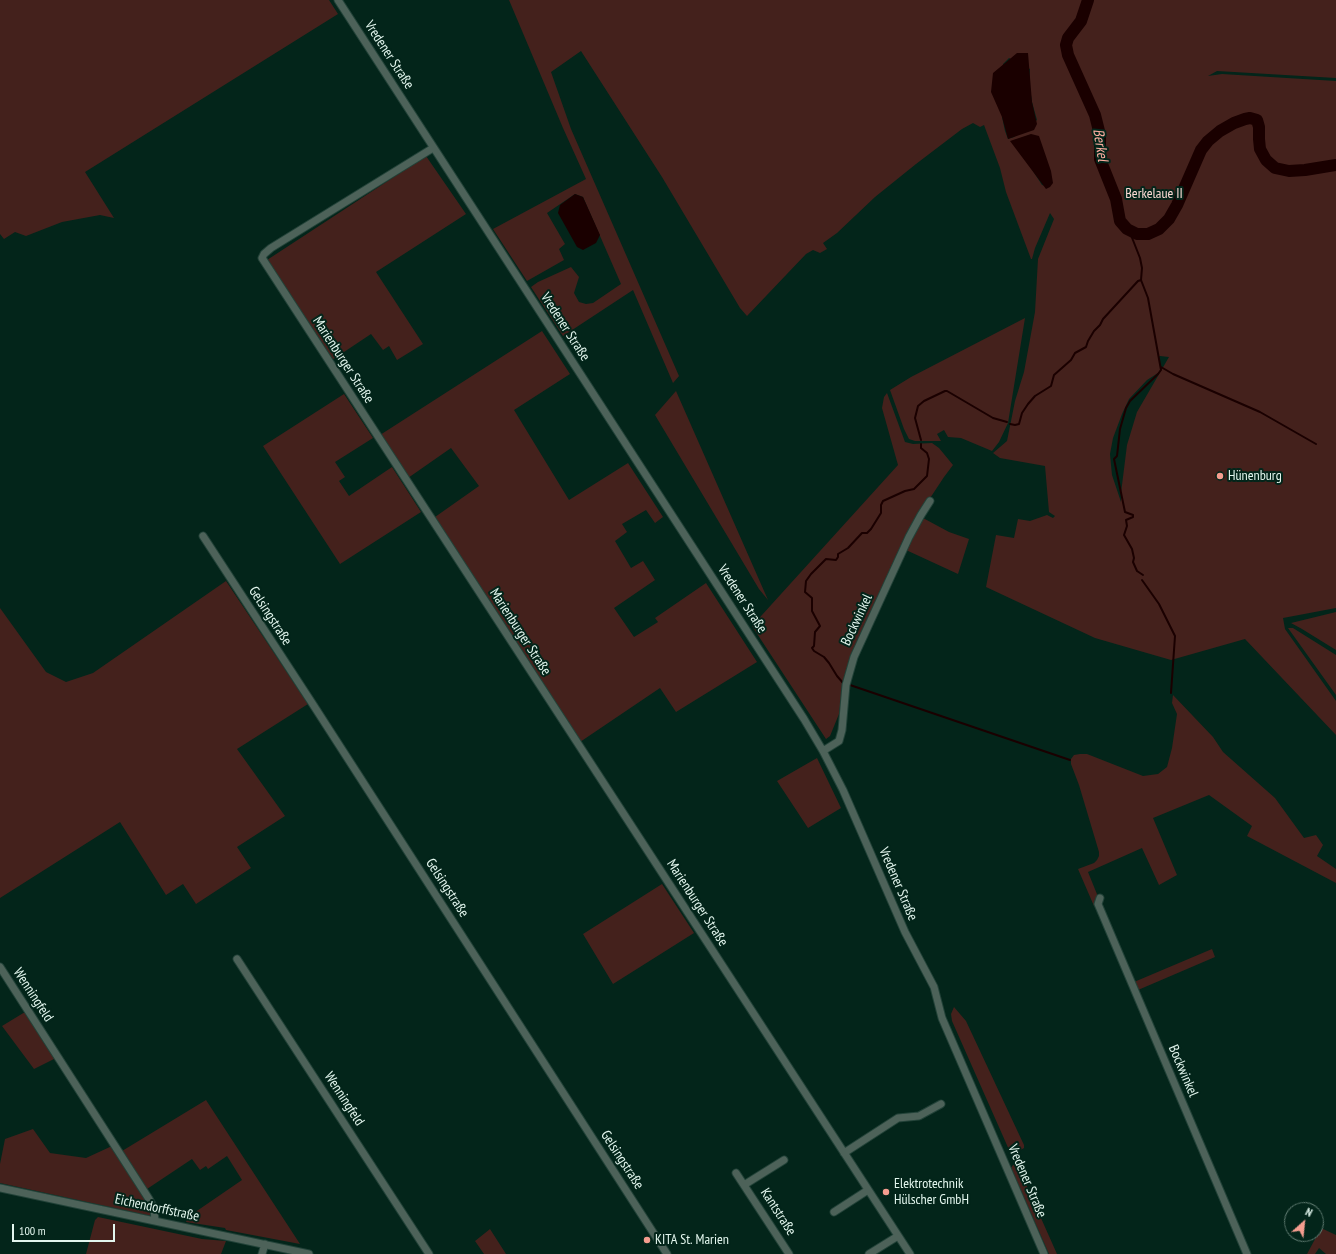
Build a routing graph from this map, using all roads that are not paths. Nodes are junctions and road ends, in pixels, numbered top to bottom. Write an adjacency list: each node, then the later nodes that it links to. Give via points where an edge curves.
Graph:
1 (338, 0): 2 (street, Vredener Straße)
2 (433, 148): 5 (street, Vredener Straße, via 796,705); 10 (street, Marienburger Straße, via 271,248 262,258)
3 (930, 501): 5 (street, Bockwinkel, via 909,537 854,658 846,685 839,741)
4 (203, 536): 23 (street, Gelsingstraße)
5 (823, 751): 27 (street, Vredener Straße, via 843,790 905,932 934,987 942,1018)
6 (1100, 898): 28 (street, Bockwinkel, via 1098,904)
7 (237, 959): 22 (street, Wenningfeld)
8 (0, 967): 17 (street, Wenningfeld, via 149,1199 154,1208)
9 (940, 1104): 10 (street, via 919,1116 898,1118)
10 (844, 1153): 15 (street, Marienburger Straße)
11 (784, 1160): 13 (street, Kantstraße)
12 (736, 1173): 13 (street, Kantstraße)
13 (744, 1184): 24 (street, Kantstraße)
14 (0, 1188): 17 (street, Eichendorffstraße)
15 (868, 1190): 16 (street); 18 (street, Marienburger Straße)
16 (834, 1212)
17 (155, 1221): 19 (street, Eichendorffstraße)
18 (898, 1236): 25 (street); 26 (street, Marienburger Straße)
19 (265, 1244): 20 (street); 21 (street, Eichendorffstraße)
20 (262, 1254)
21 (309, 1254)
22 (429, 1254)
23 (668, 1254)
24 (789, 1254)
25 (869, 1254)
26 (910, 1254)
27 (1044, 1254)
28 (1247, 1254)

